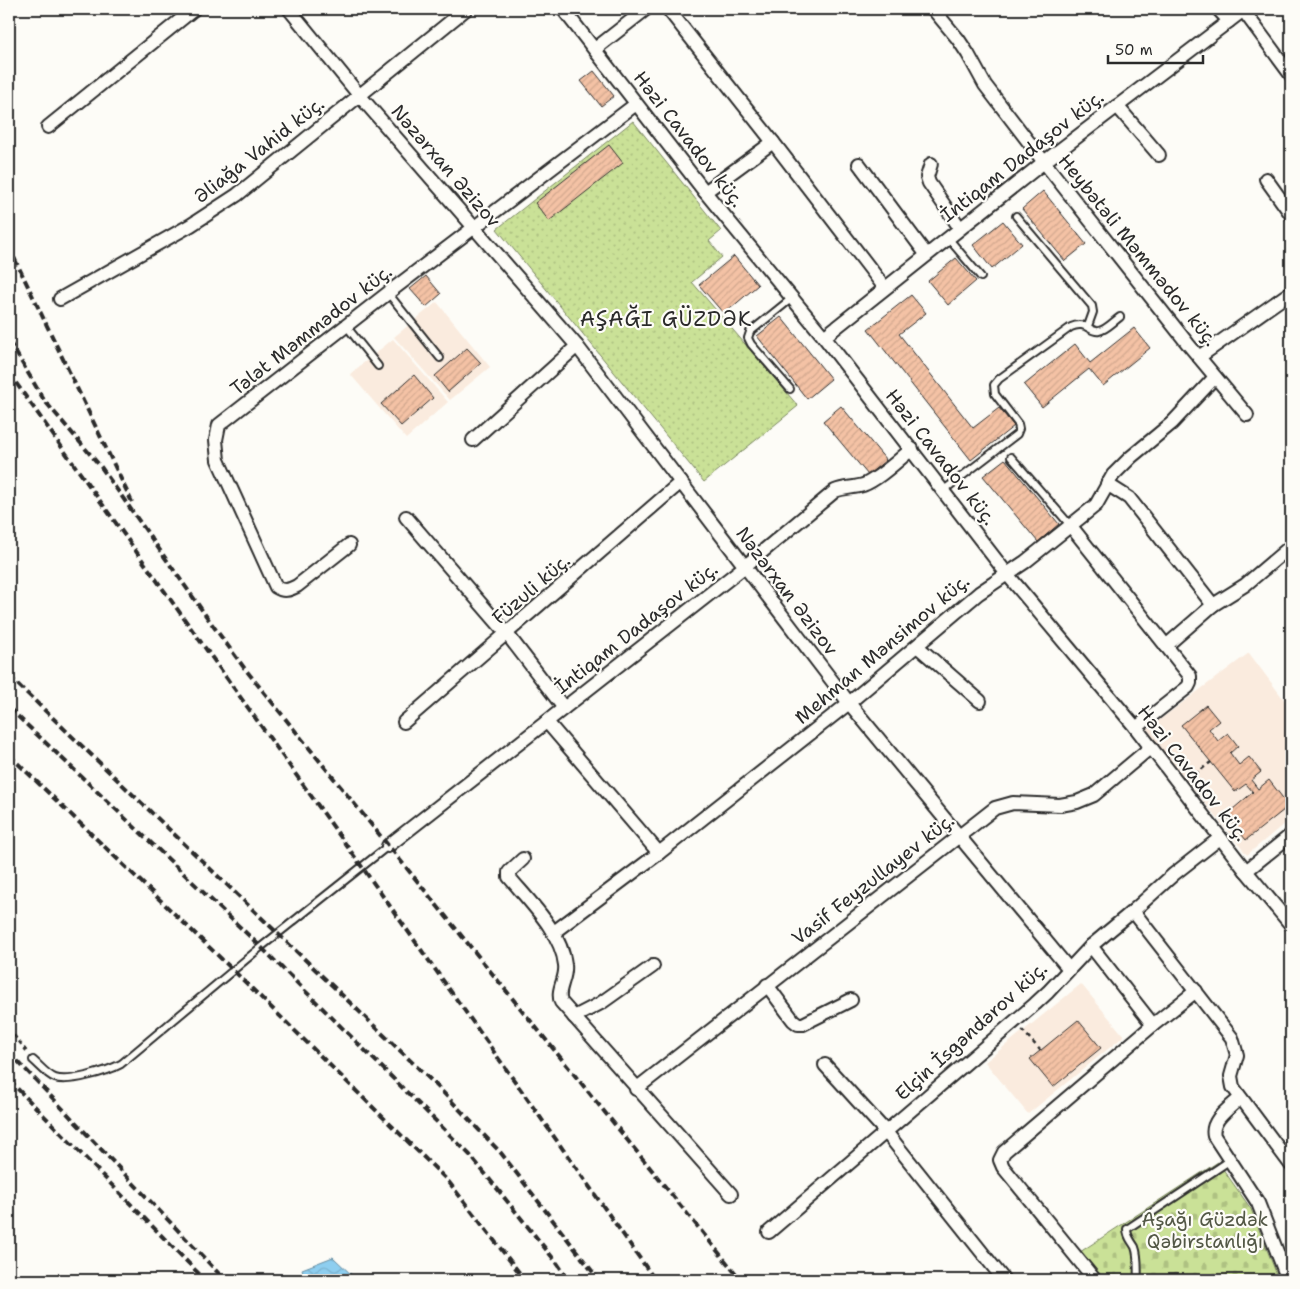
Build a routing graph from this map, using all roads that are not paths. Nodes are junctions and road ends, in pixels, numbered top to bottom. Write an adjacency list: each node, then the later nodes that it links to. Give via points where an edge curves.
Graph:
1 (194, 9): 16 (street)
2 (289, 9): 13 (street, Nəzərxan Əzizov)
3 (466, 9): 13 (street, Əliağa Vahid küç.)
4 (563, 9): 11 (street, Həzi Cavadov küç.)
5 (646, 9): 11 (street)
6 (668, 9): 17 (street)
7 (933, 9): 19 (street, Heybətəli Məmmədov küç., via 958,39 985,85)
8 (1218, 9): 10 (street)
9 (1244, 10): 10 (street, İntiqam Dadaşov küç.); 12 (street)
10 (1229, 21): 15 (street, İntiqam Dadaşov küç.)
11 (595, 49): 14 (street, Həzi Cavadov küç.)
12 (1291, 75)
13 (359, 95): 26 (street, Nəzərxan Əzizov); 34 (street, Əliağa Vahid küç., via 238,195)
14 (636, 104): 23 (street, Həzi Cavadov küç.); 26 (street, Tələt Məmmədov küç.)
15 (1117, 106): 18 (street); 19 (street, İntiqam Dadaşov küç.)
16 (48, 127)
17 (773, 142): 23 (street); 31 (street)
18 (1159, 155)
19 (1044, 162): 27 (street, İntiqam Dadaşov küç.); 42 (street, Heybətəli Məmmədov küç.)
20 (859, 164): 29 (street)
21 (931, 164): 27 (street, via 927,177 929,183)
22 (1266, 178): 24 (street)
23 (705, 192): 35 (street, Həzi Cavadov küç.)
24 (1291, 214)
25 (1016, 216): 37 (lane, via 1092,306)
26 (476, 227): 33 (street, Tələt Məmmədov küç.); 40 (street, Nəzərxan Əzizov)
27 (960, 228): 28 (street, İntiqam Dadaşov küç.)
28 (948, 238): 29 (street, İntiqam Dadaşov küç.); 30 (lane)
29 (926, 254): 31 (street, İntiqam Dadaşov küç.)
30 (981, 277)
31 (885, 288): 39 (street, İntiqam Dadaşov küç.)
32 (1291, 292): 42 (street)
33 (388, 293): 38 (street, Tələt Məmmədov küç.); 41 (lane)
34 (60, 298)
35 (792, 298): 39 (street, Həzi Cavadov küç.); 45 (lane, via 750,332 748,338)
36 (1120, 317): 37 (lane, via 1101,331)
37 (1088, 326): 52 (lane, via 1078,324 1072,327 998,379 994,385 995,394 1018,424 1017,434)
38 (347, 327): 43 (lane); 55 (street, Tələt Məmmədov küç., via 219,425 216,440 218,460 276,587 290,590 297,586)
39 (824, 337): 48 (street, Həzi Cavadov küç.)
40 (577, 346): 47 (street); 50 (street, Nəzərxan Əzizov)
41 (440, 358)
42 (1199, 358): 44 (street, Heybətəli Məmmədov küç.)
43 (378, 366)
44 (1215, 377): 46 (street, Heybətəli Məmmədov küç.); 51 (street, Mehman Mənsimov küç.)
45 (790, 389)
46 (1247, 415)
47 (473, 440)
48 (912, 449): 52 (street, Həzi Cavadov küç.); 57 (street, İntiqam Dadaşov küç., via 872,480 835,491)
49 (1011, 457): 54 (lane)
50 (681, 482): 57 (street, Nəzərxan Əzizov); 60 (street, Füzuli küç.)
51 (1107, 484): 54 (street, Mehman Mənsimov küç., via 1096,505); 59 (street, via 1129,498)
52 (944, 490): 58 (street, Həzi Cavadov küç.)
53 (406, 517): 60 (street)
54 (1070, 525): 58 (street, Mehman Mənsimov küç.); 62 (street)
55 (349, 545)
56 (1291, 546): 59 (street, via 1245,584)
57 (744, 567): 64 (street, Nəzərxan Əzizov); 65 (street, İntiqam Dadaşov küç.)
58 (1007, 574): 61 (street, Mehman Mənsimov küç., via 979,592); 68 (street, Həzi Cavadov küç.)
59 (1213, 605): 62 (street)
60 (507, 634): 65 (street); 66 (street, Füzuli küç.)
61 (917, 646): 63 (street); 64 (street, Mehman Mənsimov küç.)
62 (1166, 646): 68 (street, via 1186,669 1190,683)
63 (980, 701)
64 (849, 703): 71 (street, Nəzərxan Əzizov); 74 (street, Mehman Mənsimov küç.)
65 (564, 708): 67 (street, İntiqam Dadaşov küç.)
66 (404, 722)
67 (547, 722): 73 (street, İntiqam Dadaşov küç.); 74 (street)
68 (1136, 728): 69 (street, Həzi Cavadov küç.)
69 (1151, 747): 71 (street, Vasif Feyzullayev küç., via 1094,795 1060,805 1013,803 996,808); 72 (street, Həzi Cavadov küç.)
70 (1291, 834): 76 (street)
71 (959, 836): 82 (street, Nəzərxan Əzizov); 83 (street, Vasif Feyzullayev küç.)
72 (1220, 838): 76 (street, Həzi Cavadov küç.); 77 (street, Elçin İsgəndərov küç.)
73 (388, 846): 88 (lane, via 277,933 121,1064 107,1071 58,1079)
74 (659, 853): 79 (street, Mehman Mənsimov küç.)
75 (523, 859): 79 (street, via 509,872 509,877)
76 (1246, 871): 78 (street, Həzi Cavadov küç.)
77 (1133, 911): 80 (street, Elçin İsgəndərov küç.); 84 (street)
78 (1291, 925)
79 (554, 932): 86 (street, via 565,964 558,996)
80 (1091, 946): 82 (street, Elçin İsgəndərov küç.); 87 (street)
81 (653, 966): 86 (street, via 601,1003)
82 (1069, 969): 92 (street, Elçin İsgəndərov küç., via 1048,992)
83 (767, 985): 85 (street, via 798,1024); 90 (street, Vasif Feyzullayev küç.)
84 (1196, 991): 87 (street); 91 (street, via 1232,1038 1237,1055 1231,1076)
85 (851, 1000)
86 (574, 1017): 90 (street)
87 (1153, 1025): 98 (street, via 1004,1152 1000,1160)
88 (33, 1060)
89 (825, 1065): 92 (street)
90 (636, 1089): 95 (street)
91 (1240, 1098): 93 (street, via 1212,1130); 94 (street)
92 (886, 1132): 96 (street, Elçin İsgəndərov küç.); 97 (street)
93 (1229, 1161): 99 (lane, via 1127,1229 1127,1236 1135,1247); 100 (street, via 1258,1203)
94 (1291, 1165)
95 (731, 1194)
96 (769, 1232)
97 (1004, 1280)
98 (1095, 1280)
99 (1138, 1280)
100 (1288, 1280)

